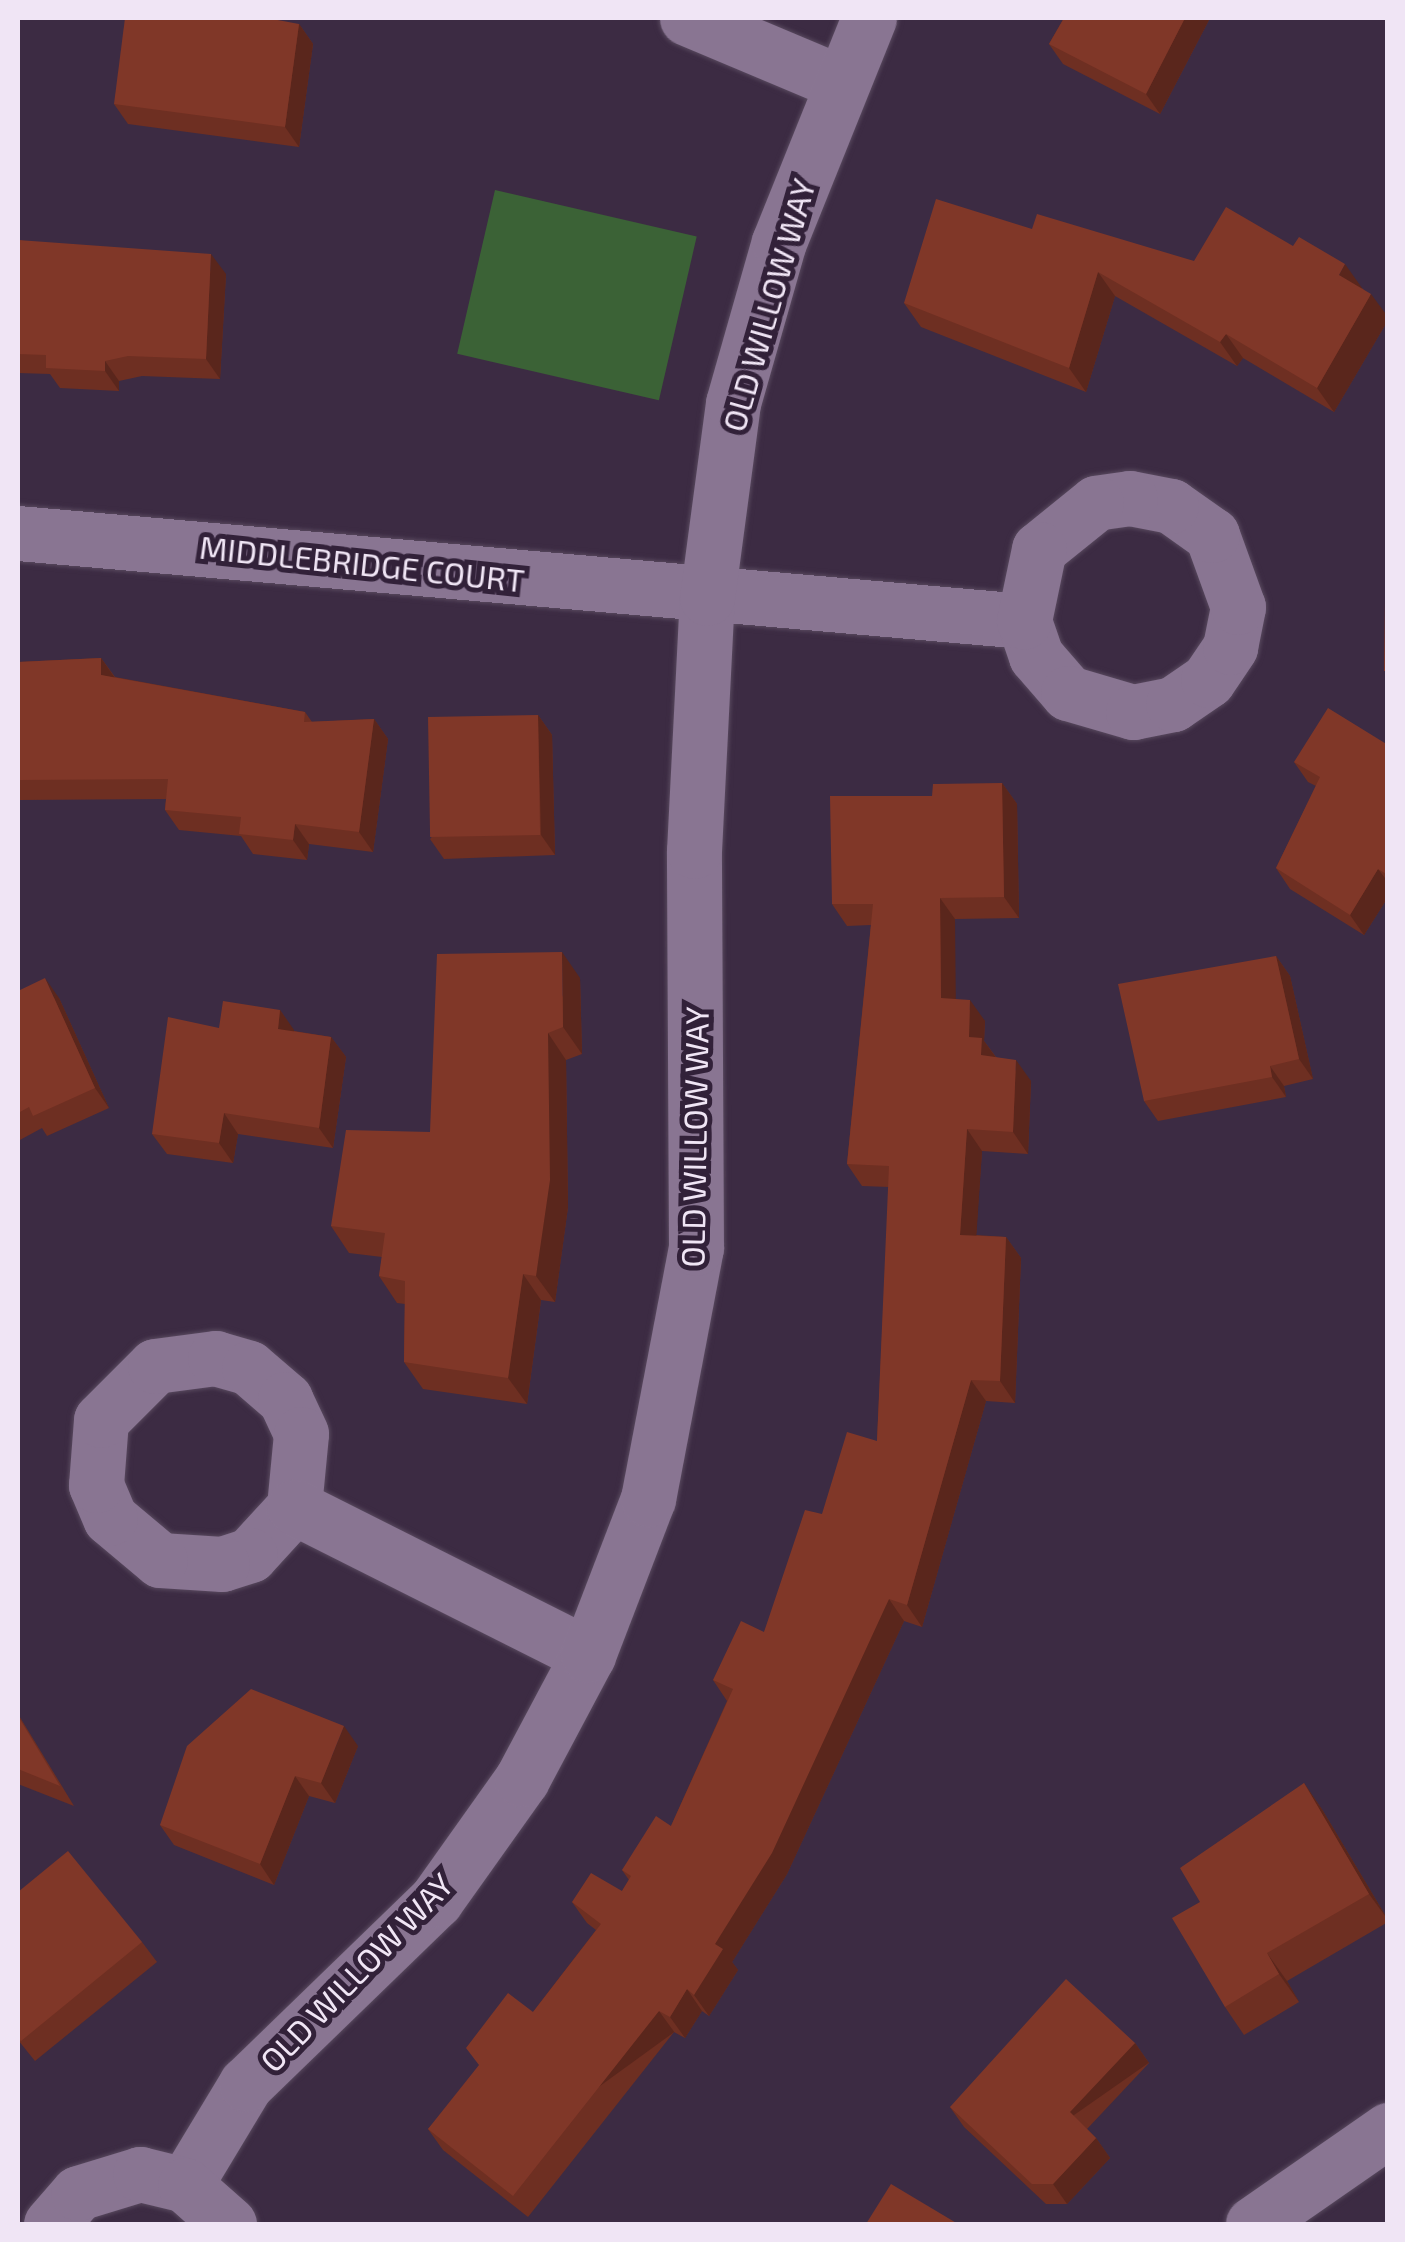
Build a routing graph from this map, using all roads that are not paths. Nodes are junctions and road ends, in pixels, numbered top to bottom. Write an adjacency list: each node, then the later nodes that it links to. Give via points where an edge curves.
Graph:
1 (687, 18): 3 (street)
2 (869, 18): 3 (street, OLD WILLOW WAY)
3 (839, 82): 5 (street, OLD WILLOW WAY, via 733,403)
4 (18, 534): 5 (street, MIDDLEBRIDGE COURT)
5 (707, 598): 6 (street, MIDDLEBRIDGE COURT); 8 (street, OLD WILLOW WAY, via 694,850 696,1248 648,1499)
6 (1024, 620)
7 (294, 1508): 8 (street)
8 (588, 1655): 10 (street, OLD WILLOW WAY, via 522,1779 436,1900 246,2084)
9 (1388, 2130): 13 (street)
10 (185, 2184): 11 (street, via 107,2179 78,2193); 12 (street)
11 (52, 2224)
12 (229, 2224)
13 (1253, 2224)

